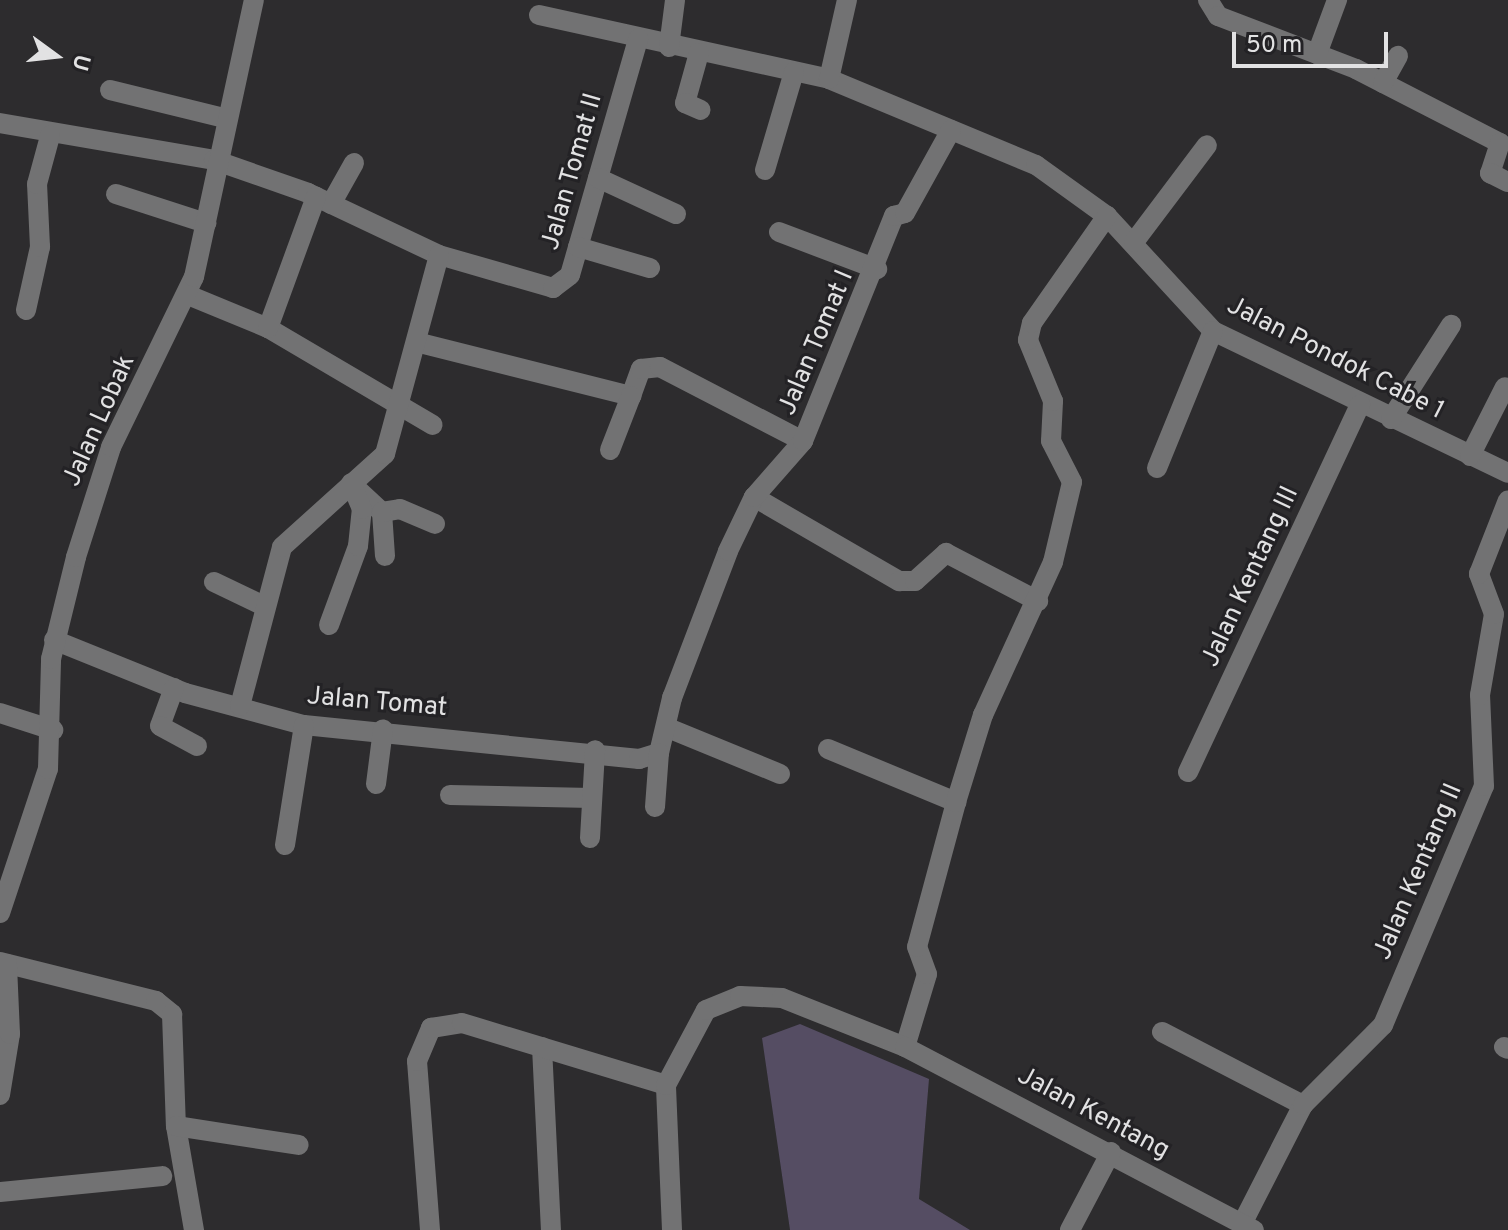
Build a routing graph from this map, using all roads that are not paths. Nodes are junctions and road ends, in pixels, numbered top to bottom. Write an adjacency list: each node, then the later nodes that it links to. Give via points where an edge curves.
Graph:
1 (254, 0): 17 (street, Jalan Lobak)
2 (675, 0): 8 (street)
3 (847, 0): 13 (street)
4 (1208, 0): 10 (street, via 1218,16)
5 (1337, 0): 10 (street)
6 (539, 15): 7 (street)
7 (638, 39): 8 (street); 25 (street, Jalan Tomat II)
8 (669, 47): 9 (street)
9 (699, 53): 12 (street); 16 (street, via 685,103)
10 (1317, 54): 14 (street)
11 (1398, 56): 14 (street)
12 (794, 72): 13 (street); 24 (street)
13 (829, 79): 19 (street, Jalan Pondok Cabe 1)
14 (1383, 83): 26 (street, via 1500,143 1490,173)
15 (110, 90): 17 (street)
16 (701, 110)
17 (224, 118): 22 (street, Jalan Lobak)
18 (0, 123): 20 (street, Jalan Tomat II)
19 (951, 130): 30 (street, Jalan Pondok Cabe 1, via 1036,165); 37 (street, Jalan Tomat I, via 905,213 894,216)
20 (50, 136): 22 (street, Jalan Tomat II, via 134,142); 39 (street, via 37,184 40,247)
21 (1207, 145): 33 (street)
22 (214, 160): 28 (street, Jalan Tomat II); 31 (street, Jalan Lobak)
23 (354, 163): 28 (street)
24 (765, 170)
25 (598, 178): 29 (street); 34 (street, Jalan Tomat II)
26 (1508, 182)
27 (116, 194): 31 (street)
28 (323, 201): 35 (street, Jalan Tomat II); 41 (street)
29 (676, 214)
30 (1107, 216): 33 (street, Jalan Pondok Cabe 1); 62 (street, via 1032,323 1028,340 1053,401 1051,441 1072,482)
31 (206, 223): 38 (street, Jalan Lobak)
32 (779, 232): 37 (street)
33 (1134, 242): 42 (street, Jalan Pondok Cabe 1)
34 (578, 247): 35 (street, Jalan Tomat II, via 570,275 553,288); 36 (street)
35 (439, 255): 43 (street)
36 (650, 268)
37 (877, 269): 50 (street, Jalan Tomat I)
38 (188, 295): 41 (street); 65 (street, Jalan Lobak, via 111,447)
39 (26, 310)
40 (1451, 325): 48 (street)
41 (268, 328): 46 (street)
42 (1213, 331): 47 (street, Jalan Pondok Cabe 1); 53 (street)
43 (420, 343): 45 (street); 46 (street)
44 (1505, 387): 52 (street)
45 (631, 396): 50 (street, via 641,369 660,367); 51 (street)
46 (395, 397): 49 (street); 55 (street, via 385,454)
47 (1360, 404): 48 (street, Jalan Pondok Cabe 1); 77 (street, Jalan Kentang III)
48 (1391, 419): 52 (street, Jalan Pondok Cabe 1)
49 (433, 425)
50 (803, 441): 56 (street, Jalan Tomat I)
51 (610, 450)
52 (1470, 456): 54 (street, Jalan Pondok Cabe 1)
53 (1157, 468)
54 (1508, 473)
55 (351, 483): 58 (street); 63 (street, via 282,547); 64 (street, via 362,509 358,546)
56 (754, 497): 62 (street, via 899,581 915,581 946,553); 70 (street, Jalan Tomat I, via 672,698)
57 (1508, 500): 94 (street, Jalan Kentang II, via 1479,574 1494,614 1480,695 1484,786 1383,1025)
58 (382, 512): 59 (street, via 400,509); 60 (street)
59 (435, 524)
60 (385, 556)
61 (214, 582): 63 (street)
62 (1038, 601): 82 (street, via 983,715)
63 (262, 605): 67 (street)
64 (329, 625)
65 (54, 640): 66 (street, Jalan Tomat); 72 (street, Jalan Lobak)
66 (174, 688): 67 (street, Jalan Tomat); 73 (street, via 160,726)
67 (240, 706): 69 (street, Jalan Tomat)
68 (0, 713): 72 (street)
69 (304, 725): 71 (street, Jalan Tomat); 85 (street)
70 (668, 728): 76 (street, Jalan Tomat I); 78 (street)
71 (383, 729): 75 (street, Jalan Tomat); 79 (street)
72 (53, 730): 86 (street, Jalan Lobak, via 44,786)
73 (197, 746)
74 (828, 749): 82 (street)
75 (595, 750): 76 (street, Jalan Tomat, via 639,759); 81 (street)
76 (659, 753): 83 (street, Jalan Tomat I)
77 (1188, 772)
78 (780, 774)
79 (376, 784)
80 (450, 795): 81 (street)
81 (592, 798): 84 (street)
82 (956, 802): 91 (street, via 917,947 927,974)
83 (655, 807)
84 (590, 838)
85 (280, 839)
86 (6, 869): 87 (street, Jalan Lobak)
87 (0, 913)
88 (3, 963): 93 (street, via 10,1034); 95 (street, via 166,1006 174,1025)
89 (1162, 1032): 94 (street)
90 (542, 1047): 92 (street); 102 (street, via 445,1021 422,1042 417,1061); 103 (street)
91 (905, 1047): 92 (street, Jalan Kentang, via 782,998 740,996 706,1010); 97 (street, Jalan Kentang)
92 (666, 1085): 104 (street)
93 (0, 1095)
94 (1303, 1105): 100 (street, Jalan Kentang II)
95 (176, 1126): 96 (street); 101 (street)
96 (299, 1145)
97 (1111, 1152): 100 (street, Jalan Kentang); 105 (street)
98 (162, 1176): 99 (street)
99 (0, 1192)
100 (1236, 1226)
101 (194, 1230)
102 (430, 1230)
103 (551, 1230)
104 (672, 1230)
105 (1070, 1230)

